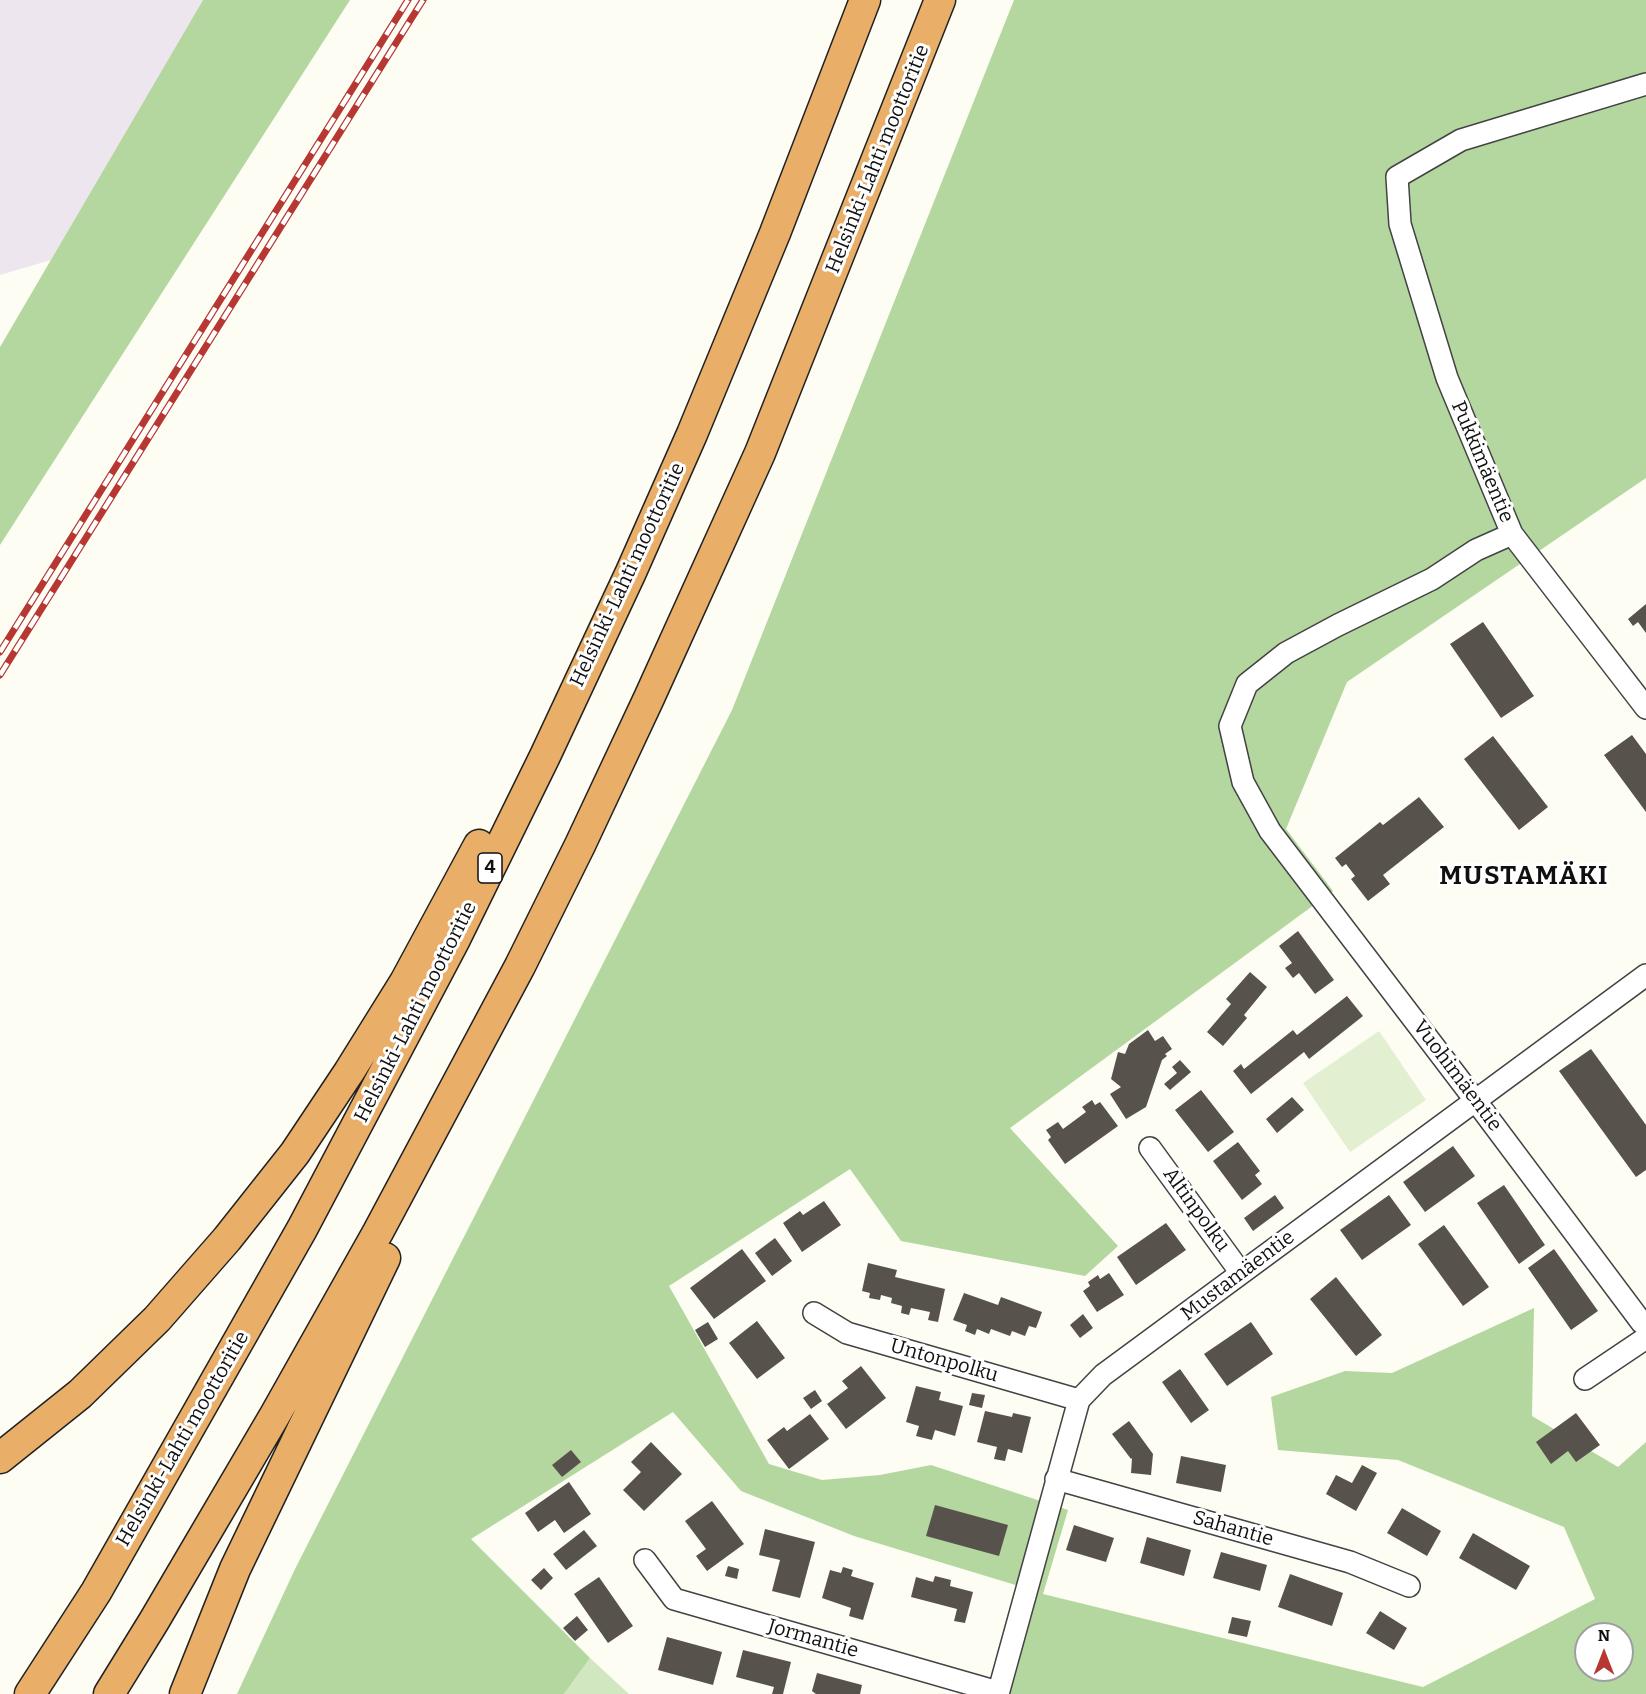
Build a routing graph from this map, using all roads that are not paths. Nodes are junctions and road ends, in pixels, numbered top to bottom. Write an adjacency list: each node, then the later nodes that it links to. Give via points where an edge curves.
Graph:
1 (865, 0): 6 (highway, Helsinki-Lahti moottoritie / 4, via 692,434)
2 (940, 0): 7 (highway, Helsinki-Lahti moottoritie, via 759,453 650,698)
3 (1646, 84): 4 (street, Pukkimäentie, via 1461,140 1397,177 1400,224 1447,378)
4 (1512, 534): 5 (street, Pukkimäentie); 9 (street, Vuohimäentie, via 1286,653 1247,684 1230,726 1243,782 1270,831)
5 (1646, 708)
6 (545, 756): 16 (highway, via 498,811 405,982 295,1153 158,1319 80,1394); 21 (highway, Helsinki-Lahti moottoritie / 4, via 455,939 302,1229 96,1592)
7 (520, 966): 22 (highway, Helsinki-Lahti moottoritie, via 372,1242); 23 (highway, via 235,1569)
8 (1646, 975): 9 (street, Mustamäentie)
9 (1475, 1100): 11 (street, Mustamäentie); 13 (street, Vuohimäentie)
10 (1150, 1148): 11 (street, Altinpolku)
11 (1242, 1273): 15 (street, Mustamäentie, via 1103,1375)
12 (814, 1313): 15 (street, Untonpolku, via 847,1333)
13 (1644, 1330): 14 (street)
14 (1585, 1379)
15 (1079, 1400): 17 (street, Mustamäentie)
16 (0, 1458)
17 (1056, 1479): 19 (street, Sahantie, via 1350,1562); 20 (street, Mustamäentie)
18 (645, 1560): 20 (street, Jormantie, via 674,1599)
19 (1409, 1586)
20 (998, 1693)
21 (30, 1694)
22 (109, 1694)
23 (185, 1694)

